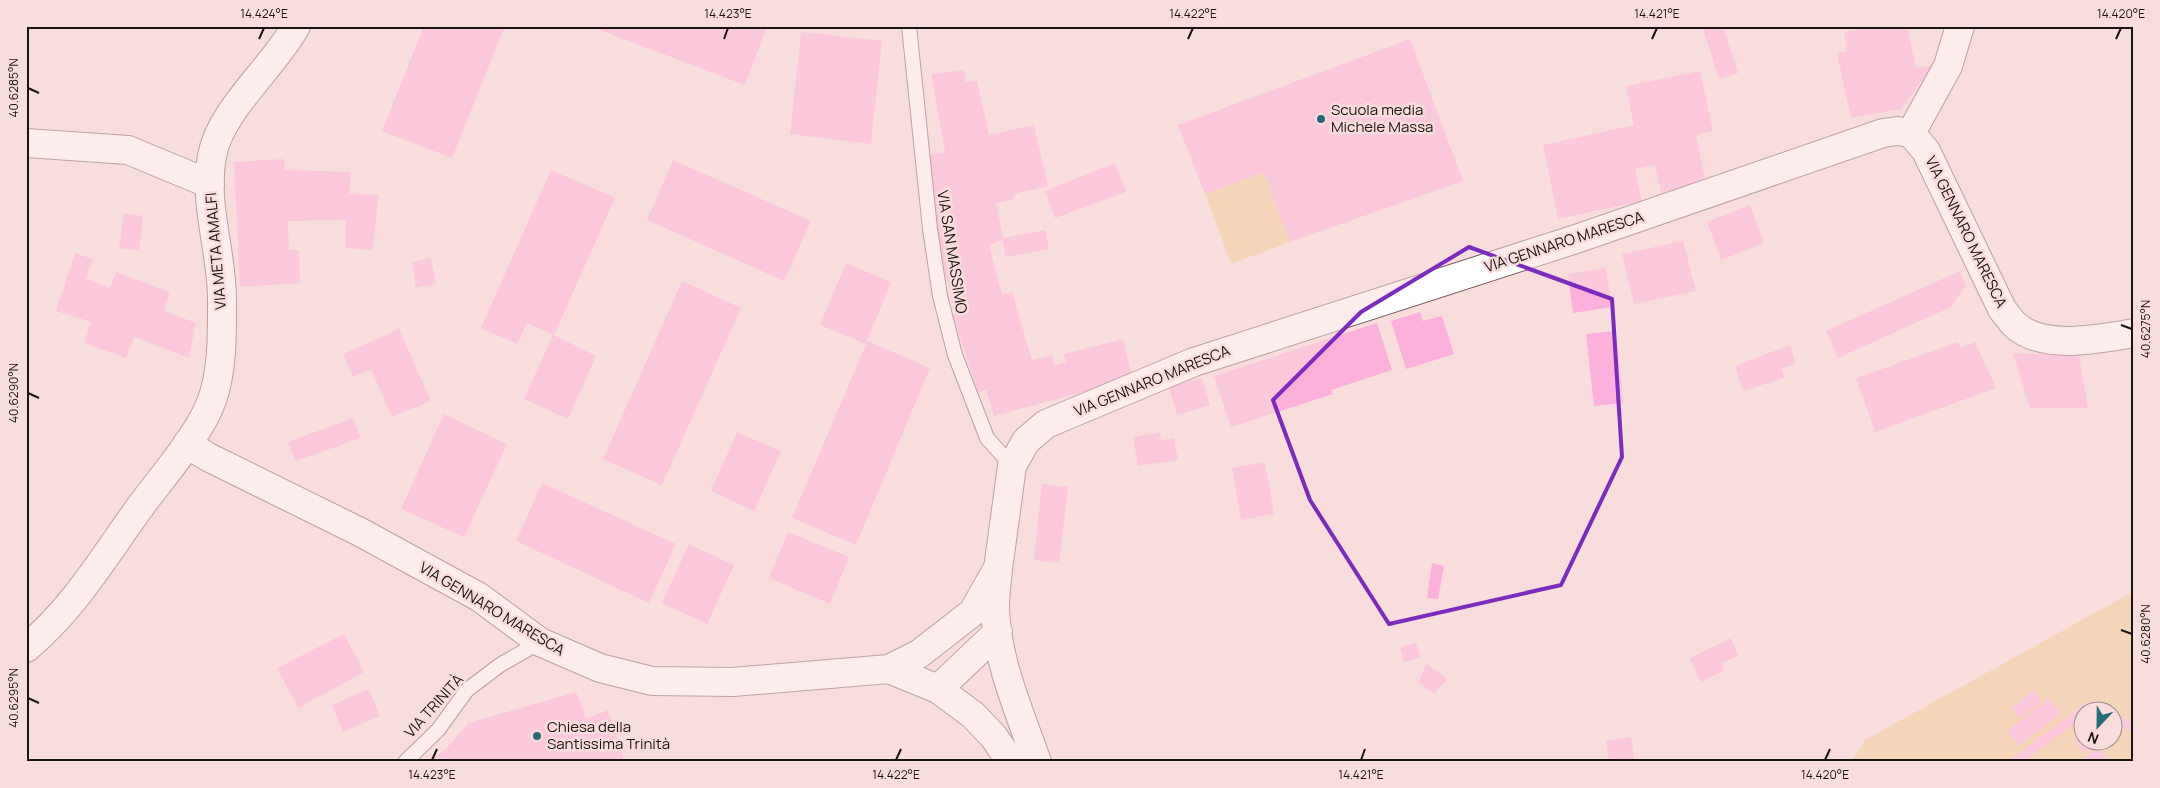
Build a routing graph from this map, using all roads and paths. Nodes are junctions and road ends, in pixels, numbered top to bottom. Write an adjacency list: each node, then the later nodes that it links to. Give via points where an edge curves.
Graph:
1 (296, 26): 6 (main road, VIA META AMALFI, via 226,122 212,154)
2 (909, 26): 9 (lane, VIA SAN MASSIMO, via 940,296 955,355 987,438)
3 (1960, 26): 4 (main road, via 1948,66)
4 (1911, 133): 7 (main road, VIA GENNARO MARESCA, via 1926,151 2002,309 2015,325 2036,336 2065,341 2099,340); 9 (main road, VIA GENNARO MARESCA, via 1897,130 1883,133 1612,227 1194,362 1046,424 1026,440)
5 (26, 143): 6 (main road, via 128,150)
6 (210, 184): 8 (main road, VIA META AMALFI, via 222,298 219,369 211,401)
7 (2134, 333)
8 (187, 444): 12 (main road, VIA GENNARO MARESCA, via 360,532 479,598); 13 (main road, VIA META AMALFI, via 92,575)
9 (1012, 466): 10 (main road, VIA GENNARO MARESCA)
10 (998, 569): 11 (main road, VIA GENNARO MARESCA, via 995,608); 14 (main road, via 973,612 919,654)
11 (998, 632): 15 (main road); 18 (main road, VIA GENNARO MARESCA, via 1008,675)
12 (540, 642): 14 (main road, VIA GENNARO MARESCA, via 600,668 652,681 733,682); 16 (lane, VIA TRINITÀ, via 500,665 467,690 438,730)
13 (26, 648)
14 (889, 669): 15 (main road, VIA GENNARO MARESCA)
15 (938, 689): 17 (main road, VIA GENNARO MARESCA, via 973,715)
16 (405, 762)
17 (1011, 762)
18 (1037, 762)

